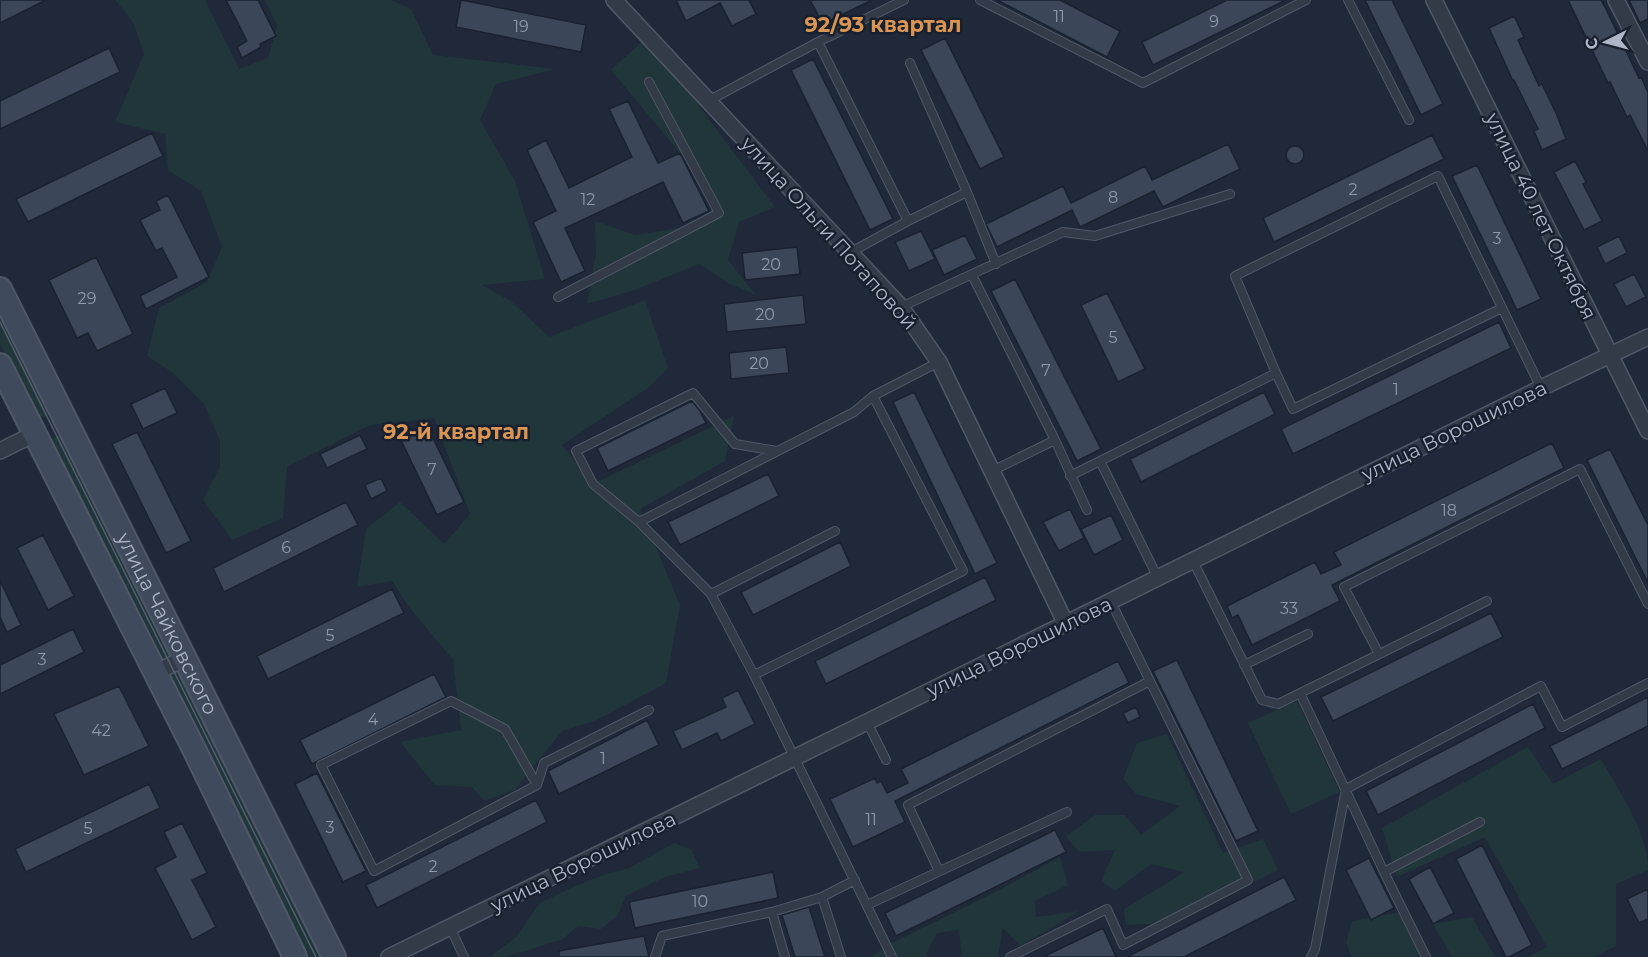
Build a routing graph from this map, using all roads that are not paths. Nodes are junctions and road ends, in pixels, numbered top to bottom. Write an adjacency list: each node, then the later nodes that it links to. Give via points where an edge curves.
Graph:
1 (614, 0): 12 (street, улица Ольги Потаповой)
2 (904, 0): 8 (lane)
3 (980, 0): 4 (lane, via 1143,83)
4 (1306, 0)
5 (1348, 0): 13 (lane)
6 (1434, 0): 25 (street, улица 40 лет Октября)
7 (1616, 0): 9 (street)
8 (818, 42): 12 (lane); 16 (lane)
9 (1648, 62)
10 (910, 63): 14 (lane)
11 (649, 82): 21 (lane, via 718,213)
12 (708, 101): 17 (street, улица Ольги Потаповой)
13 (1409, 120)
14 (967, 192): 16 (lane); 18 (lane)
15 (1230, 194): 18 (lane, via 1095,236 1063,232)
16 (908, 221): 17 (lane)
17 (851, 252): 22 (street, улица Ольги Потаповой)
18 (996, 264): 19 (lane)
19 (972, 275): 22 (lane); 33 (lane)
20 (0, 289): 51 (main road, улица Чайковского)
21 (558, 297)
22 (901, 307): 26 (street, улица Ольги Потаповой)
23 (1502, 308): 28 (lane, via 1293,409); 28 (lane, via 1438,176 1235,276); 29 (lane)
24 (1648, 337): 25 (street, улица Ворошилова)
25 (1610, 355): 29 (street, улица Ворошилова); 31 (street, улица 40 лет Октября)
26 (939, 363): 30 (lane); 37 (street, улица Ольги Потаповой)
27 (0, 365): 32 (main road, улица Чайковского)
28 (1276, 373): 36 (lane)
29 (1541, 388): 42 (street, улица Ворошилова)
30 (873, 396): 35 (lane, via 854,412); 54 (lane, via 963,571)
31 (1648, 431)
32 (34, 434): 34 (street); 53 (main road, улица Чайковского)
33 (1055, 440): 37 (lane); 38 (lane)
34 (0, 451)
35 (777, 451): 40 (lane); 40 (lane, via 735,444 693,393 576,452 593,484)
36 (1100, 461): 38 (lane); 43 (lane)
37 (990, 471): 48 (street, улица Ольги Потаповой)
38 (1070, 476): 39 (lane)
39 (1087, 510)
40 (639, 522): 44 (lane)
41 (835, 531): 44 (lane)
42 (1193, 561): 43 (street, улица Ворошилова); 52 (lane)
43 (1158, 578): 46 (street, улица Ворошилова)
44 (711, 594): 54 (lane)
45 (1487, 601): 50 (lane)
46 (1112, 602): 48 (street, улица Ворошилова); 55 (lane)
47 (1648, 604): 50 (lane, via 1580,469 1344,587)
48 (1066, 624): 59 (street, улица Ворошилова)
49 (1308, 634): 52 (lane)
50 (1379, 654): 57 (lane)
51 (185, 658): 53 (street); 74 (main road, улица Чайковского)
52 (1244, 665): 57 (lane, via 1262,700 1278,704)
53 (155, 673): 73 (main road, улица Чайковского)
54 (754, 675): 60 (lane)
55 (1150, 681): 66 (lane, via 908,805); 81 (lane, via 1248,880 1123,945 1107,909)
56 (1648, 683): 63 (lane, via 1562,727 1542,686)
57 (1300, 693): 63 (lane)
58 (649, 710): 62 (lane, via 544,763)
59 (867, 722): 60 (street, улица Ворошилова); 61 (lane)
60 (794, 757): 68 (lane); 72 (street, улица Ворошилова)
61 (886, 760)
62 (537, 785): 62 (lane, via 505,729 451,701 321,765 374,871)
63 (1346, 789): 67 (lane); 82 (lane)
64 (1067, 812): 66 (lane)
65 (1480, 822): 67 (lane)
66 (939, 871): 70 (lane)
67 (1384, 872): 83 (lane)
68 (855, 880): 69 (lane); 70 (lane)
69 (822, 897): 71 (lane); 79 (lane)
70 (867, 905): 80 (lane)
71 (772, 912): 77 (lane, via 662,936); 78 (lane)
72 (450, 927): 75 (street, улица Ворошилова); 76 (lane)
73 (295, 957)
74 (334, 957)
75 (389, 957)
76 (464, 957)
77 (655, 957)
78 (785, 957)
79 (842, 957)
80 (892, 957)
81 (1010, 957)
82 (1311, 957)
83 (1426, 957)

